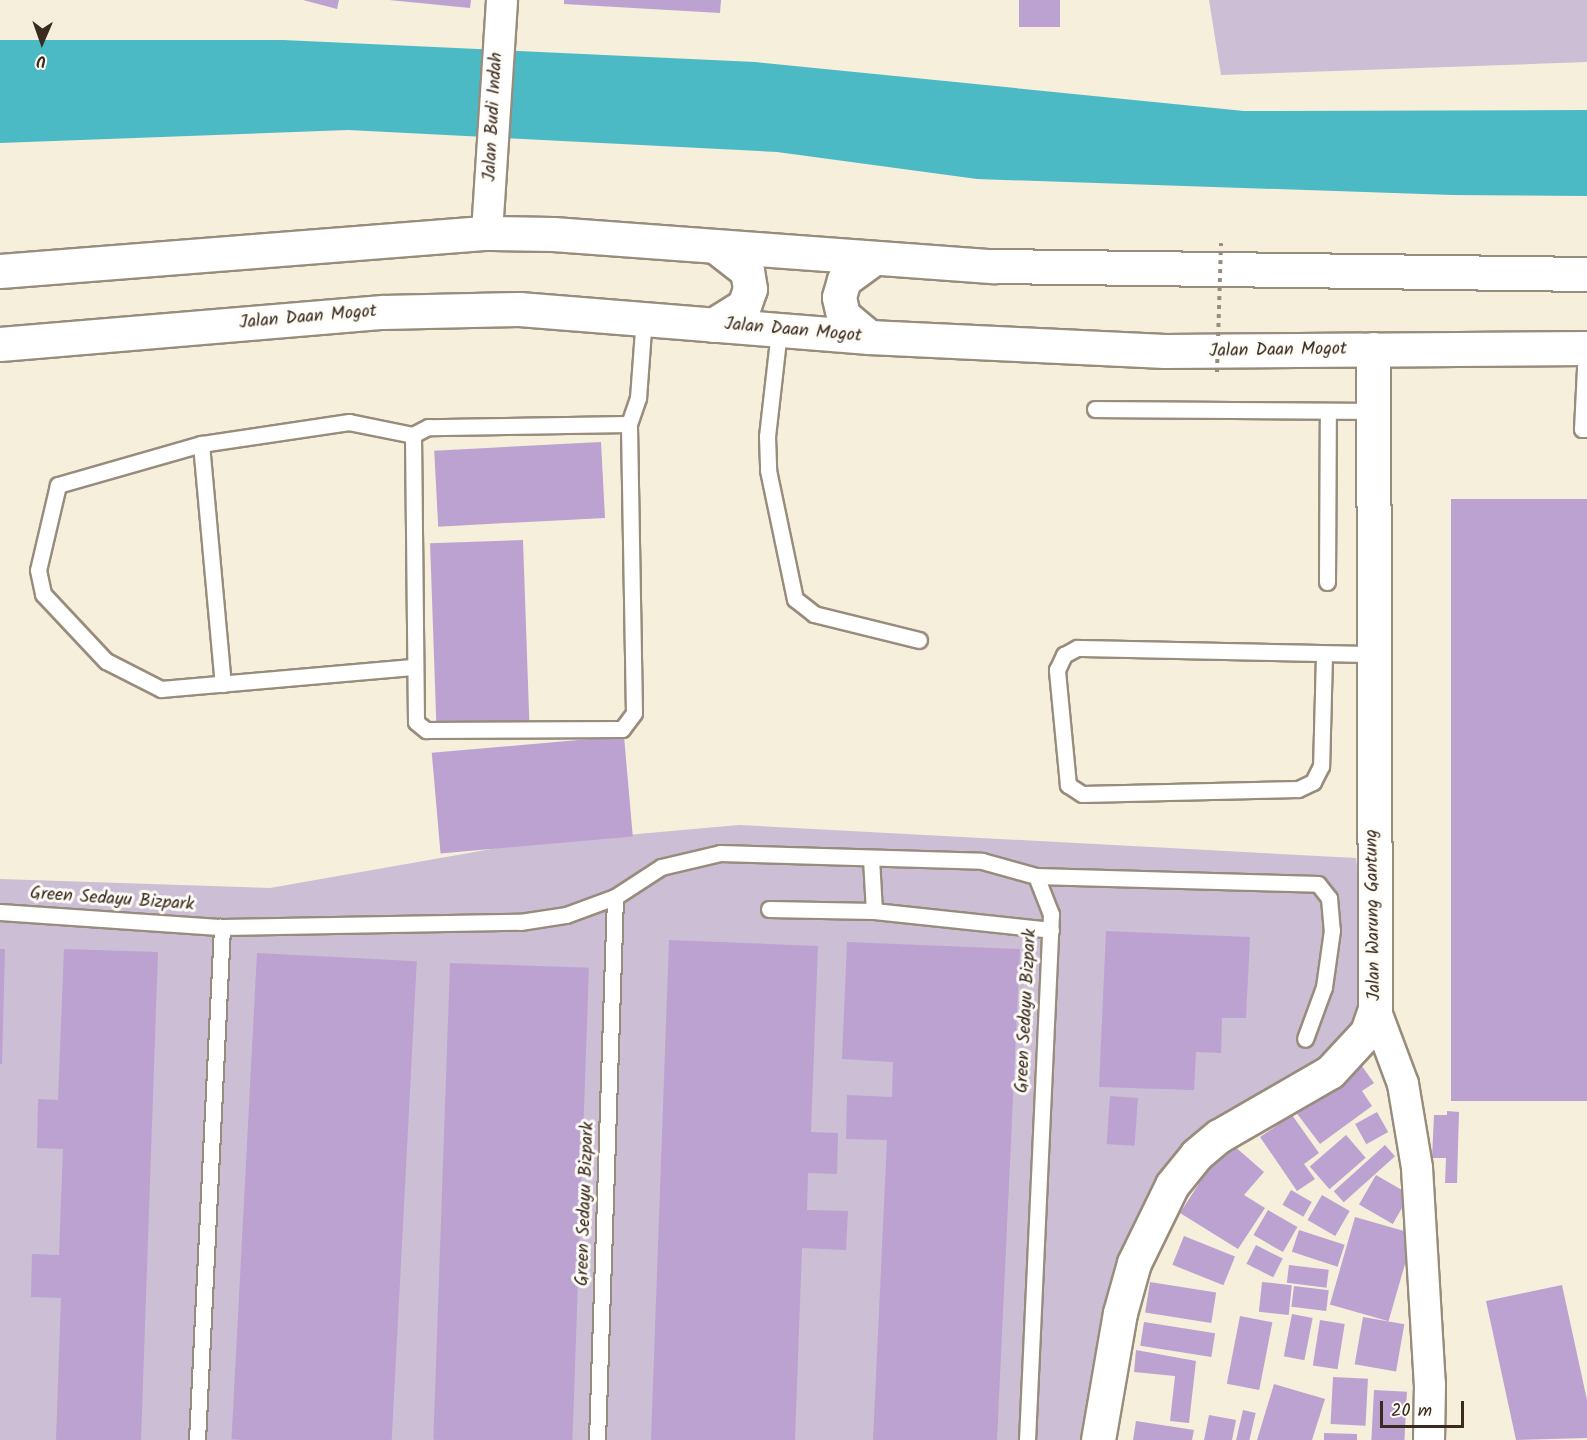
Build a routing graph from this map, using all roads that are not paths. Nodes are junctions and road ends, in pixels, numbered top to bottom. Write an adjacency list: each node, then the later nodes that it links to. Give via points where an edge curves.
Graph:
1 (501, 0): 2 (street, Jalan Budi Indah)
2 (487, 233): 3 (main road, via 553,234); 5 (main road)
3 (718, 248): 4 (main road); 8 (main road, via 747,271 750,289 744,306)
4 (872, 260): 6 (main road, via 1100,269); 10 (main road, via 844,280 839,297 843,315)
5 (0, 271)
6 (1587, 274)
7 (644, 316): 8 (main road, Jalan Daan Mogot); 11 (main road, Jalan Daan Mogot, via 519,309 383,312); 17 (lane, via 638,398)
8 (713, 324): 9 (main road, Jalan Daan Mogot)
9 (779, 331): 10 (main road, Jalan Daan Mogot); 22 (lane, via 768,470 795,599 814,614)
10 (869, 337): 13 (main road, Jalan Daan Mogot, via 1165,351)
11 (0, 344)
12 (1586, 348): 13 (main road, Jalan Daan Mogot); 18 (lane, via 1582,429)
13 (1372, 349): 16 (main road, Jalan Warung Gantung)
14 (1095, 409): 15 (lane)
15 (1328, 411): 16 (lane); 21 (lane)
16 (1371, 411): 23 (main road, Jalan Warung Gantung)
17 (629, 424): 19 (lane, via 428,427); 25 (lane, via 634,713 622,729 426,730 416,722)
18 (1587, 429)
19 (413, 435): 20 (lane, via 349,422); 25 (lane)
20 (201, 444): 26 (lane); 26 (lane, via 58,485 38,570 43,594 106,662 161,689)
21 (1327, 582)
22 (919, 640)
23 (1372, 654): 24 (lane); 35 (main road, Jalan Warung Gantung)
24 (1324, 655): 24 (lane, via 1321,766 1313,782 1298,789 1082,794 1068,785 1057,669 1064,655 1077,648)
25 (415, 667): 26 (lane)
26 (223, 684)
27 (871, 858): 28 (lane, Green Sedayu Bizpark, via 982,861); 29 (lane, Green Sedayu Bizpark, via 720,853 661,867); 31 (lane)
28 (1036, 876): 34 (lane, Green Sedayu Bizpark, via 1051,914); 36 (lane, via 1318,884 1329,898 1332,930 1324,987)
29 (615, 897): 33 (lane, Green Sedayu Bizpark, via 566,915 520,922); 38 (lane, Green Sedayu Bizpark)
30 (770, 909): 31 (lane)
31 (874, 911): 34 (lane)
32 (0, 912): 33 (lane, Green Sedayu Bizpark)
33 (222, 927): 37 (lane)
34 (1051, 930): 39 (lane, Green Sedayu Bizpark)
35 (1375, 1009): 40 (main road, Jalan Warung Gantung, via 1367,1032 1330,1072 1220,1136 1196,1155 1173,1185 1134,1263 1120,1313); 41 (street, via 1403,1084 1417,1168 1430,1384)
36 (1305, 1039)
37 (197, 1440)
38 (597, 1440)
39 (1027, 1440)
40 (1098, 1440)
41 (1429, 1440)

